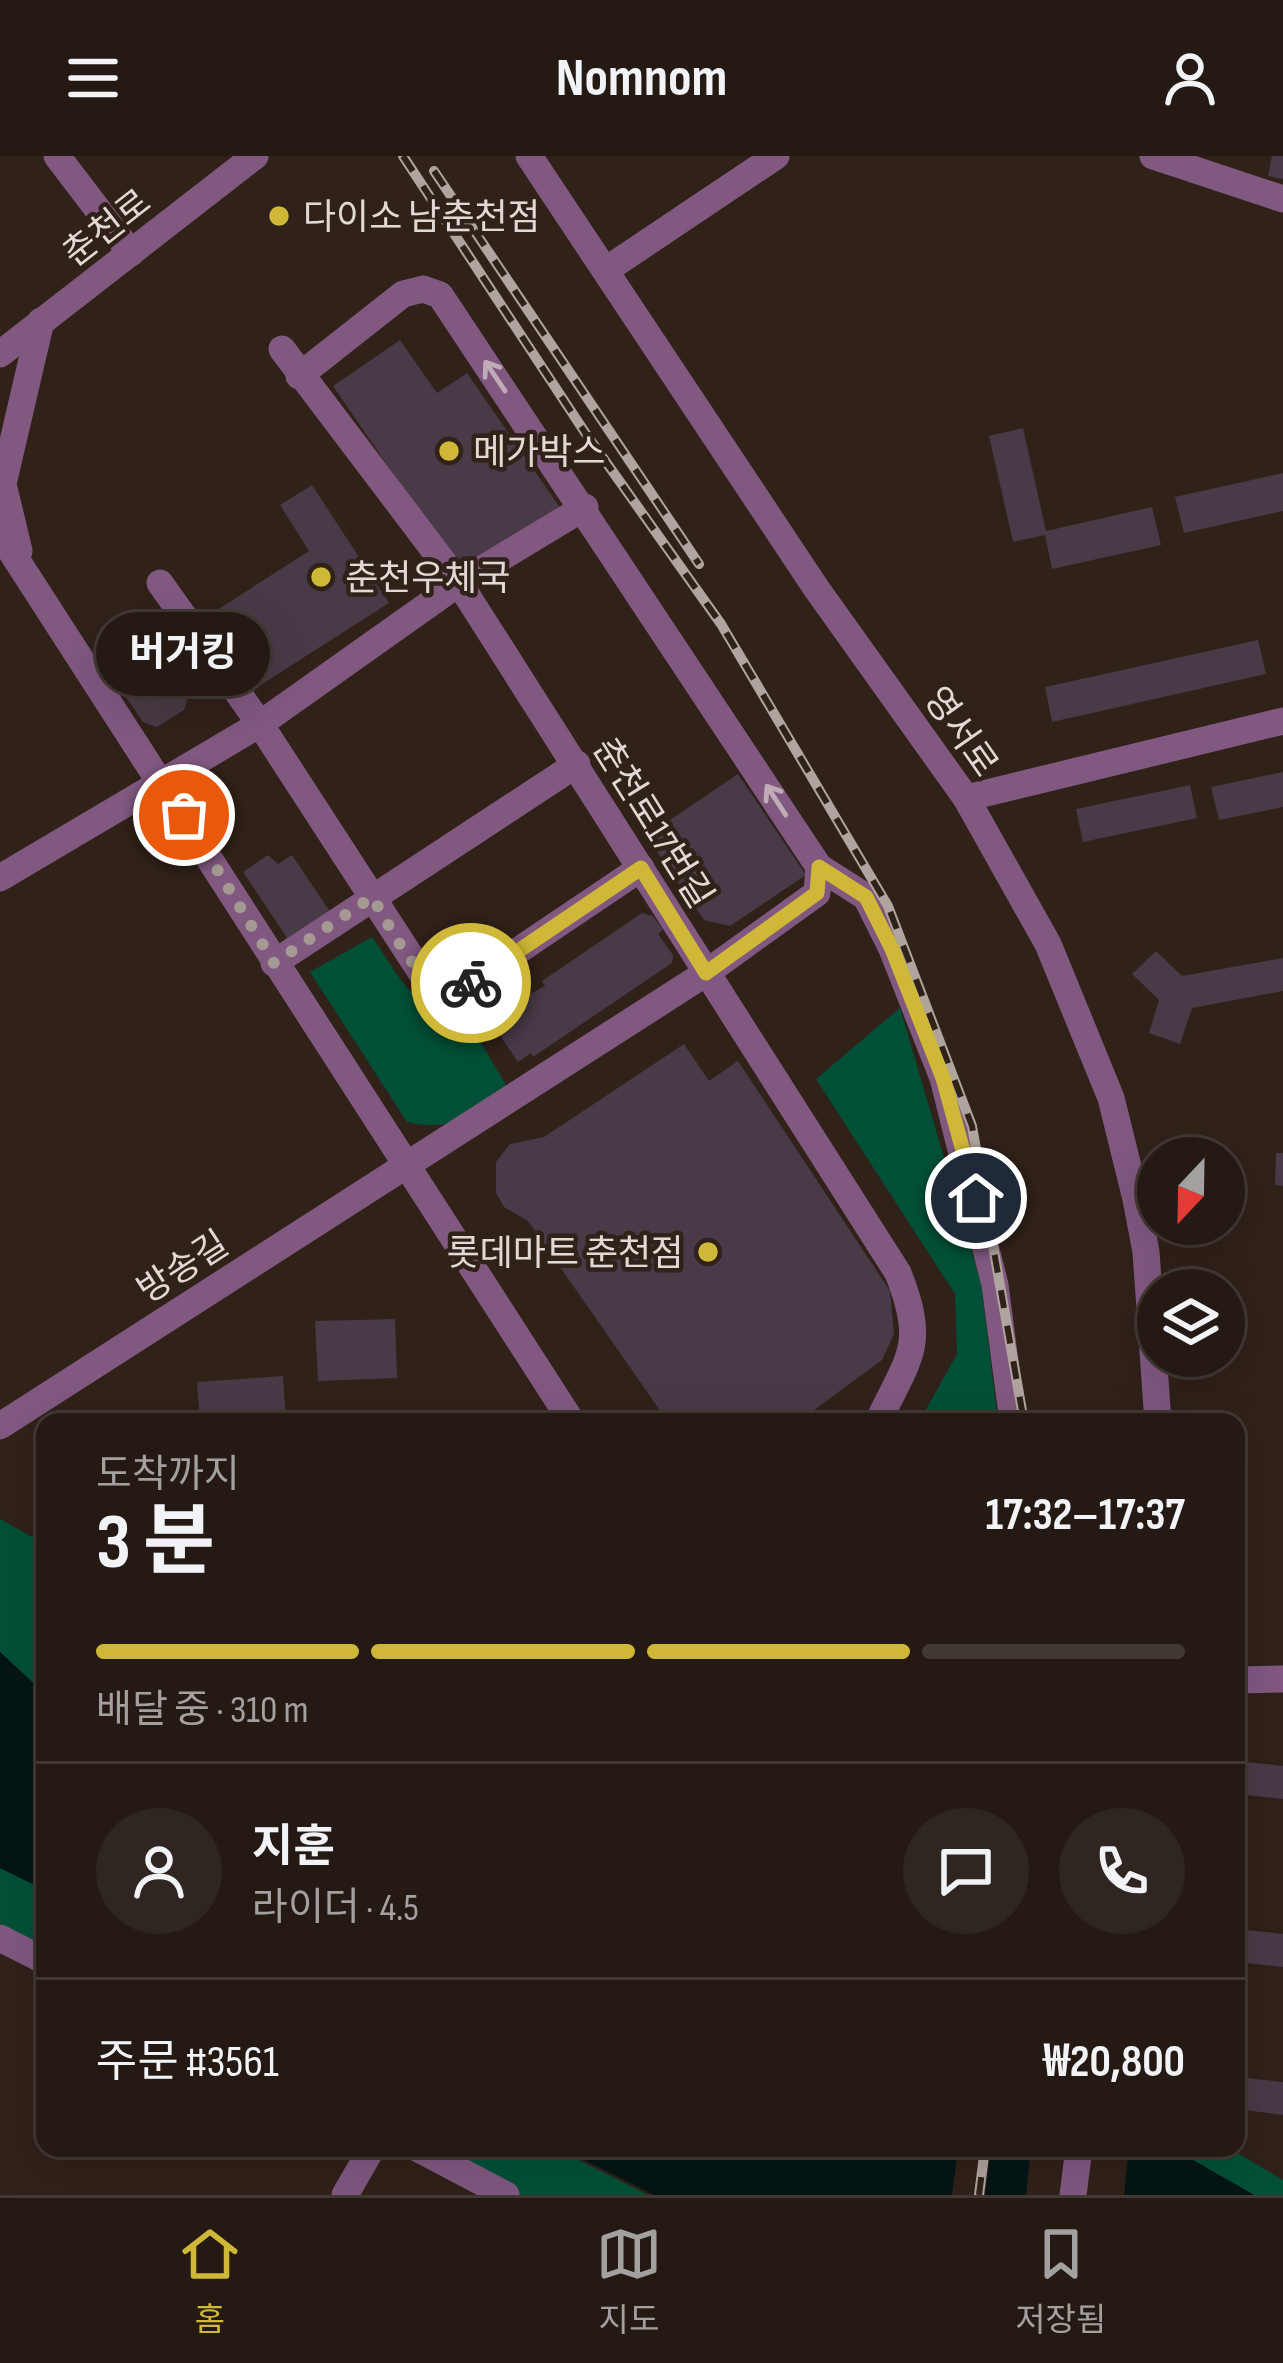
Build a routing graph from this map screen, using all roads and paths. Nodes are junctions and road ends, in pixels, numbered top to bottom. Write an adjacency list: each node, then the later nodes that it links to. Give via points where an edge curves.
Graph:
1 (57, 156): 7 (street)
2 (255, 156): 7 (street, 춘천로)
3 (776, 156): 8 (street)
4 (1159, 157): 6 (street)
5 (535, 158): 8 (street, 영서로)
6 (1283, 199)
7 (131, 254): 9 (street, 춘천로)
8 (606, 270): 22 (street, 영서로)
9 (41, 321): 11 (street, 춘천로); 15 (street, via 3,484)
10 (282, 349): 12 (street, 춘천로17번길)
11 (0, 354)
12 (299, 376): 13 (street, one-way to 12, via 440,295 403,294); 17 (street, 춘천로17번길)
13 (585, 507): 17 (street); 23 (street, one-way to 13)
14 (0, 533): 15 (street)
15 (26, 572): 21 (street)
16 (160, 583): 19 (street)
17 (459, 583): 19 (street); 20 (street, 춘천로17번길)
18 (1283, 721): 22 (street)
19 (260, 724): 21 (street); 26 (street)
20 (577, 764): 24 (street, 춘천로17번길); 26 (street)
21 (162, 778): 25 (street); 27 (street)
22 (966, 798): 33 (street, 영서로, via 1048,944 1112,1098 1147,1252)
23 (819, 867): 28 (street, via 817,893); 32 (street, via 866,897 943,1078 995,1285)
24 (641, 868): 26 (street, via 461,989 441,989 424,977); 28 (street, 춘천로17번길)
25 (0, 878)
26 (372, 897): 27 (street)
27 (274, 963): 29 (street)
28 (706, 973): 29 (street, 방송길); 31 (street, 춘천로17번길, via 898,1274 914,1314 911,1352)
29 (404, 1166): 30 (street); 34 (street, 방송길)
30 (566, 1413)
31 (882, 1413)
32 (1012, 1413)
33 (1157, 1413)
34 (0, 1426)
35 (1283, 1679): 36 (street)
36 (1245, 1680)
37 (0, 1938): 38 (street)
38 (36, 1956)
39 (367, 2157): 42 (street)
40 (434, 2157): 43 (street)
41 (1078, 2157): 44 (street)
42 (345, 2195)
43 (506, 2195)
44 (1073, 2195)

